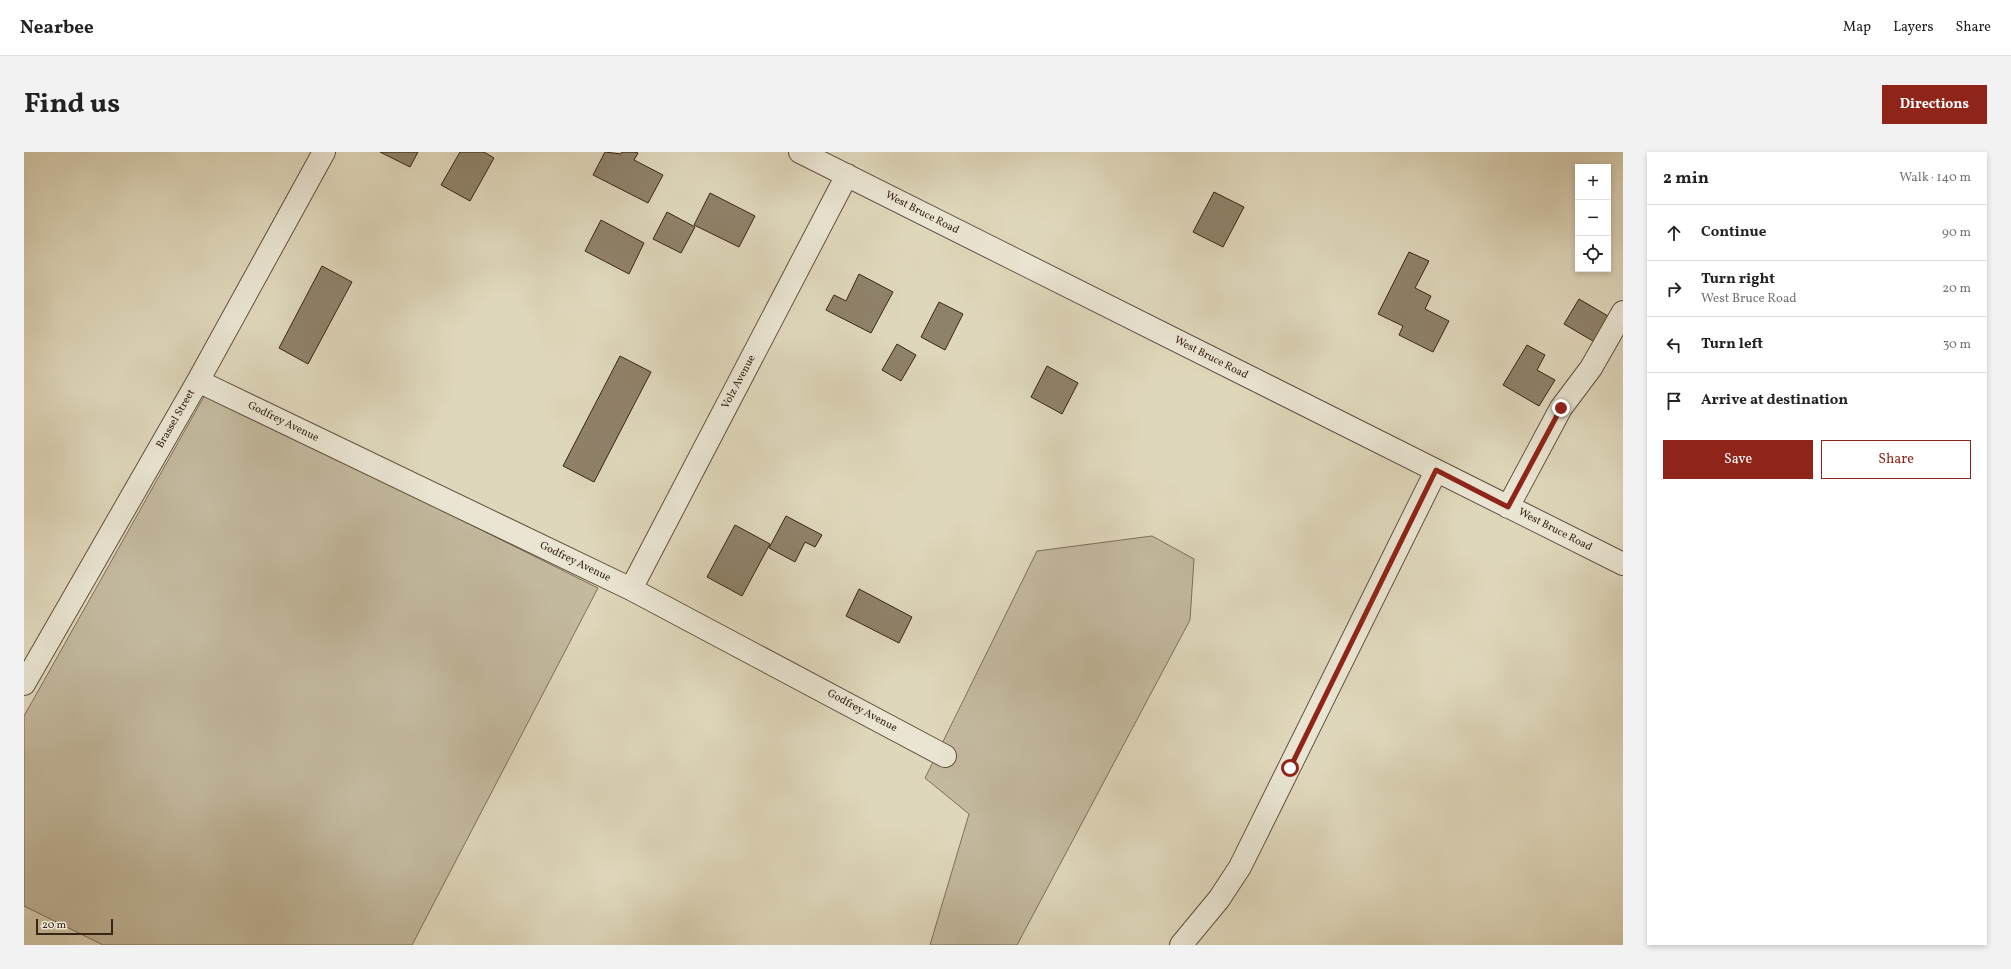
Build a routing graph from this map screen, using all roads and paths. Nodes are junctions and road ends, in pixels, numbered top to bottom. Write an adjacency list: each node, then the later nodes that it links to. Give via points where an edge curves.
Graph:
1 (324, 152): 5 (street, Brassel Street)
2 (800, 152): 3 (street, West Bruce Road)
3 (847, 176): 6 (street, West Bruce Road); 9 (street, Volz Avenue)
4 (1623, 312): 7 (street, via 1590,368 1561,408)
5 (198, 381): 9 (street, Godfrey Avenue); 10 (street, Brassel Street)
6 (1436, 470): 7 (street, West Bruce Road); 12 (street, via 1240,867 1219,899)
7 (1508, 507): 8 (street, West Bruce Road)
8 (1623, 564)
9 (631, 589): 11 (street, Godfrey Avenue)
10 (24, 684)
11 (945, 756)
12 (1181, 945)

